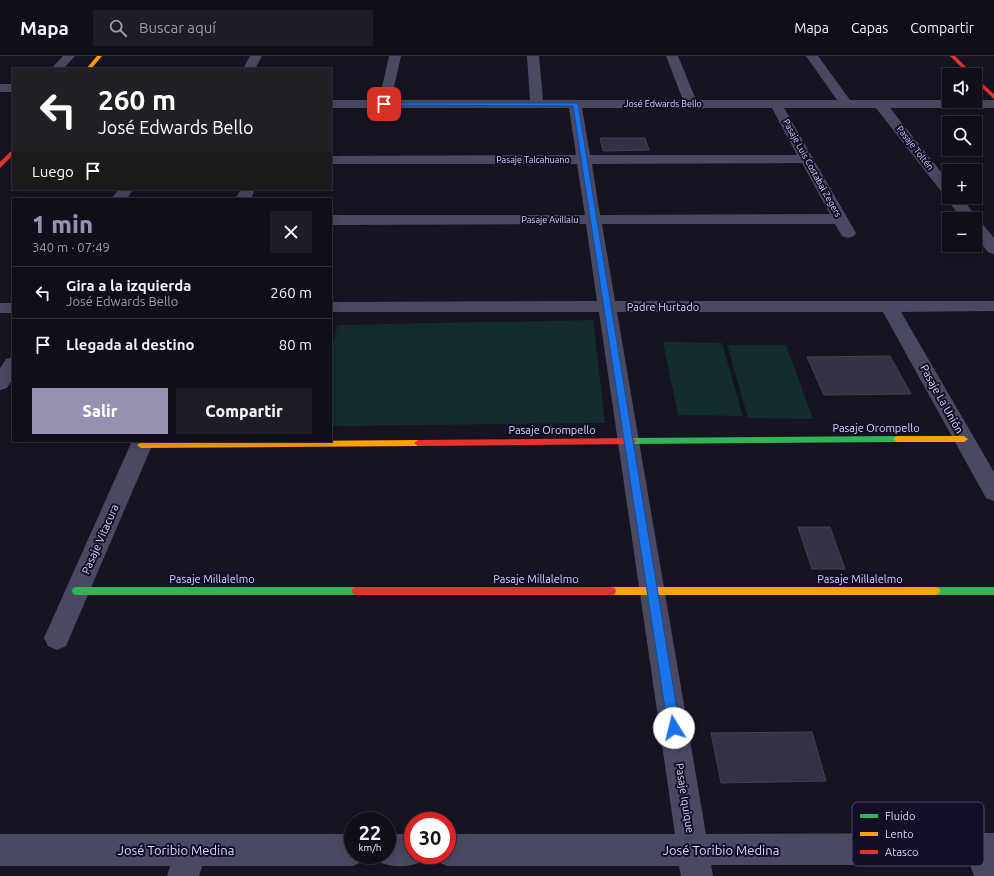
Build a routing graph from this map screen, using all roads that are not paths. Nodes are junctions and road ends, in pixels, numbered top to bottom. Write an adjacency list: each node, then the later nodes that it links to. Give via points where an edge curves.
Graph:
1 (69, 56): 9 (street)
2 (100, 56): 10 (street)
3 (256, 56): 11 (street)
4 (394, 56): 18 (street)
5 (533, 56): 19 (street)
6 (672, 56): 21 (street)
7 (812, 56): 23 (street)
8 (952, 56): 12 (street)
9 (58, 68)
10 (89, 68)
11 (250, 68)
12 (965, 68)
13 (982, 85): 16 (street)
14 (0, 88): 15 (street)
15 (12, 88)
16 (994, 97)
17 (332, 104): 18 (street, José Edwards Bello)
18 (384, 104): 19 (street, José Edwards Bello)
19 (537, 104): 20 (street, José Edwards Bello)
20 (575, 104): 21 (street, José Edwards Bello); 29 (street, Pasaje Iquique)
21 (691, 104): 22 (street, José Edwards Bello)
22 (776, 104): 23 (street, José Edwards Bello); 27 (street, Pasaje Luis Costabal Zegers)
23 (846, 104): 24 (street, José Edwards Bello)
24 (880, 104): 25 (street, José Edwards Bello); 31 (street, Pasaje Toltén)
25 (994, 104)
26 (12, 153): 30 (street)
27 (806, 159): 29 (street, Pasaje Talcahuano); 36 (street, Pasaje Luis Costabal Zegers)
28 (332, 160): 29 (street, Pasaje Talcahuano)
29 (584, 160): 35 (street, Pasaje Iquique)
30 (0, 166)
31 (942, 183)
32 (958, 204): 33 (street)
33 (965, 212)
34 (332, 220): 35 (street, Pasaje Avillalu)
35 (593, 220): 36 (street, Pasaje Avillalu); 42 (street, Pasaje Iquique)
36 (844, 226)
37 (982, 234): 38 (street)
38 (994, 249)
39 (889, 306): 40 (street, Padre Hurtado); 42 (street, Padre Hurtado); 47 (street, Pasaje La Unión)
40 (994, 306)
41 (332, 307): 42 (street, Padre Hurtado)
42 (607, 307): 48 (street, Pasaje Iquique)
43 (0, 308): 44 (street)
44 (12, 308)
45 (12, 365): 46 (street)
46 (0, 383)
47 (964, 439): 48 (street, Pasaje Orompello); 50 (street, Pasaje La Unión)
48 (628, 442): 49 (street, Pasaje Orompello); 52 (street, Pasaje Iquique)
49 (142, 443): 51 (street, Pasaje Vitacura)
50 (994, 492)
51 (77, 591): 52 (street, Pasaje Millalelmo); 54 (street, Pasaje Vitacura)
52 (652, 591): 53 (street, Pasaje Millalelmo); 60 (street, Pasaje Iquique)
53 (994, 591)
54 (57, 638)
55 (0, 850): 59 (street, José Toribio Medina)
56 (456, 850): 60 (street, José Toribio Medina)
57 (344, 851): 59 (street, José Toribio Medina)
58 (852, 860): 60 (street, José Toribio Medina)
59 (186, 863)
60 (695, 863)

